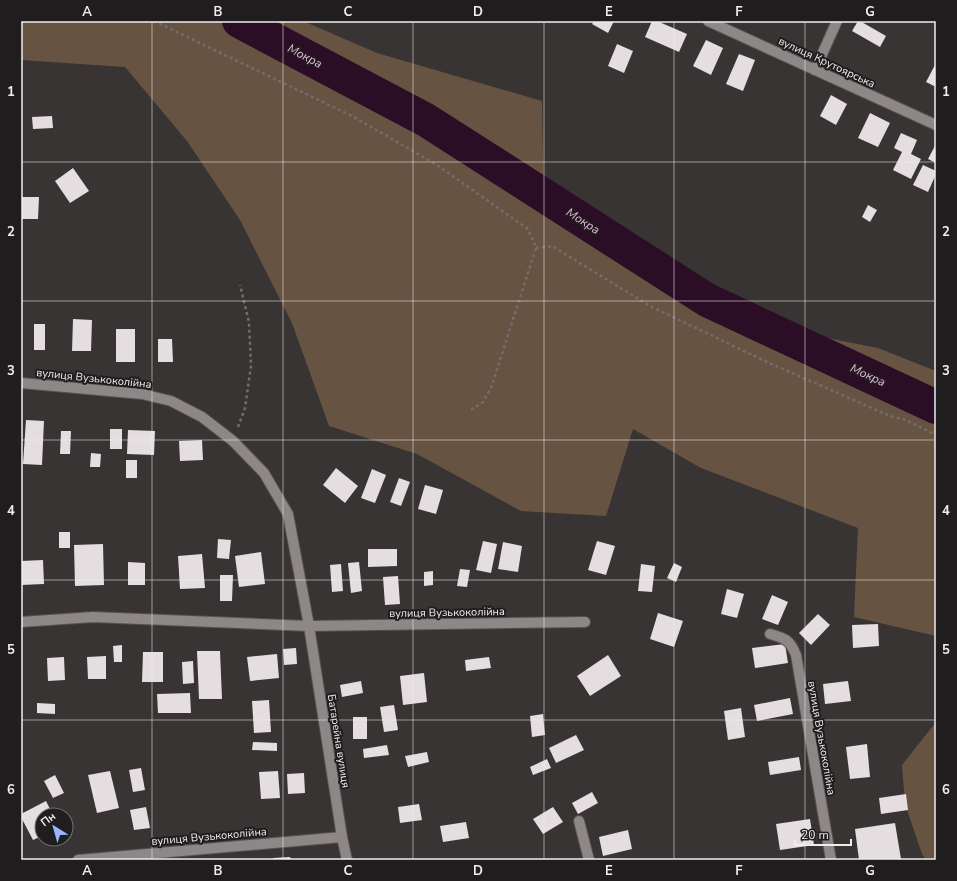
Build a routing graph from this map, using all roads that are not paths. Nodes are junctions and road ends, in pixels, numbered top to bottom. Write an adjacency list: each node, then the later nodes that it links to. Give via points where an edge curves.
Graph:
1 (708, 21): 3 (street, вулиця Крутоярська)
2 (837, 21): 3 (street)
3 (815, 70): 4 (street, вулиця Крутоярська)
4 (936, 125)
5 (21, 382): 8 (street, вулиця Вузькоколійна, via 142,394 171,401 202,417 233,441 264,473 288,514)
6 (21, 622): 8 (street, вулиця Вузькоколійна, via 93,617)
7 (585, 622): 8 (street, вулиця Вузькоколійна)
8 (309, 626): 11 (street, Батарейна вулиця)
9 (770, 634): 15 (street, вулиця Вузькоколійна, via 784,638 792,644 796,655)
10 (579, 821): 14 (street)
11 (342, 837): 12 (street, вулиця Вузькоколійна); 13 (street, Батарейна вулиця)
12 (78, 860)
13 (347, 860)
14 (589, 860)
15 (831, 860)

